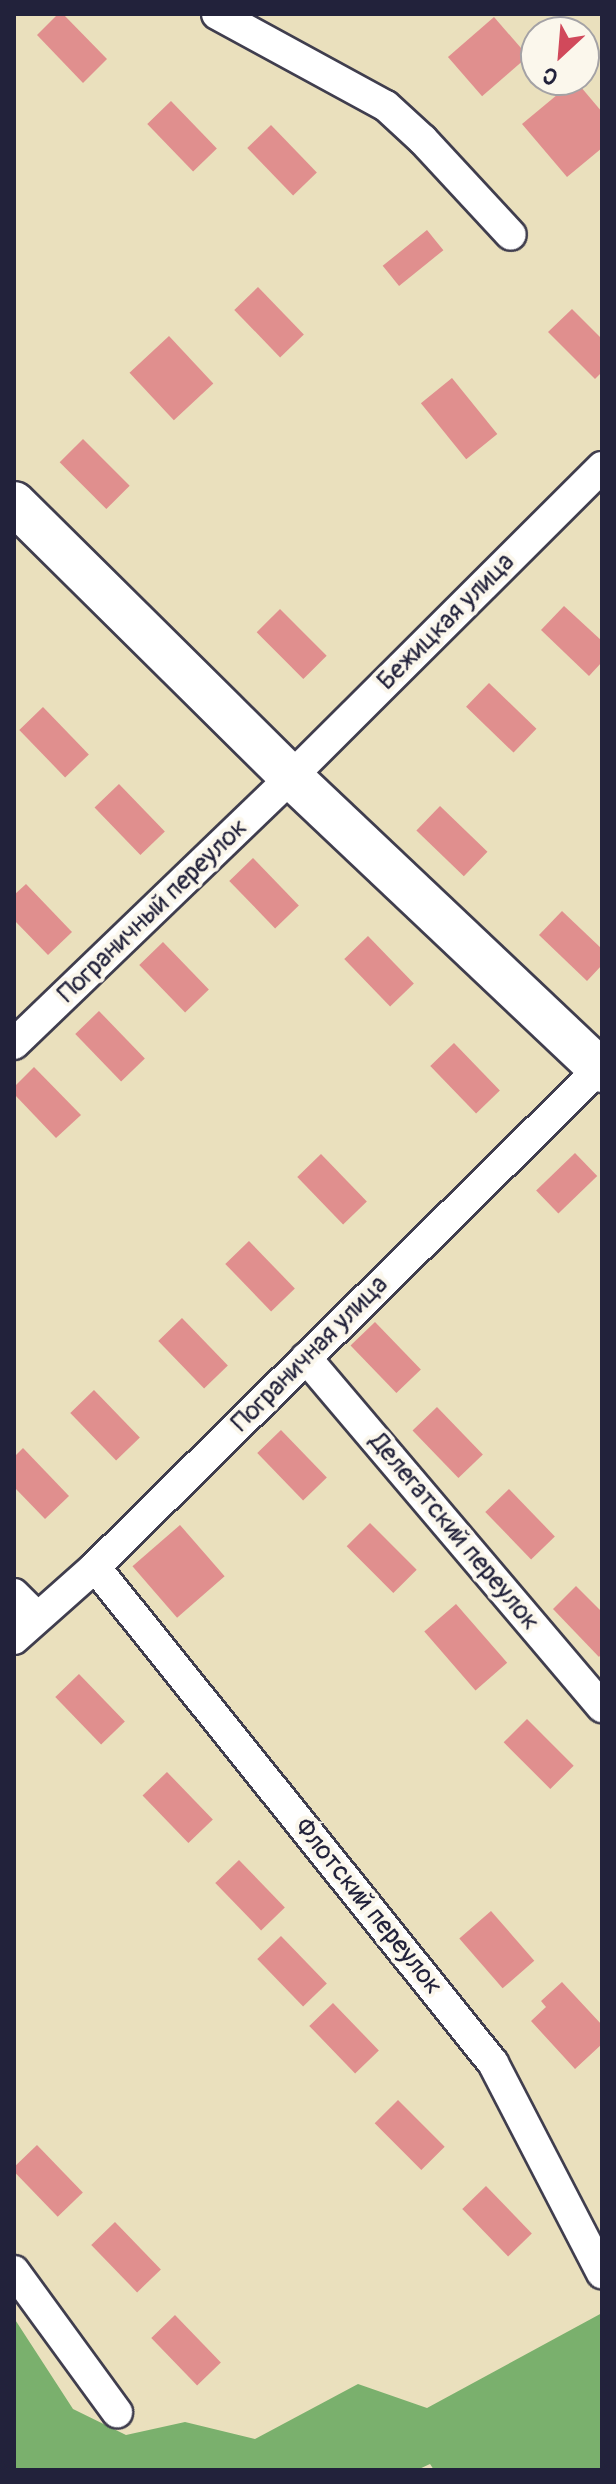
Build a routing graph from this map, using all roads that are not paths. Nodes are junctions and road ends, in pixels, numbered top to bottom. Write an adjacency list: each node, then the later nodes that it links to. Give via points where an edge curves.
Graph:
1 (217, 14): 2 (street, via 386,106)
2 (511, 235)
3 (602, 467): 5 (street, Бежицкая улица)
4 (14, 503): 5 (street)
5 (291, 777): 6 (street, Пограничный переулок); 7 (street)
6 (14, 1044)
7 (601, 1069): 8 (street, Пограничная улица)
8 (306, 1358): 9 (street, Пограничная улица); 13 (street, Делегатский переулок)
9 (95, 1567): 11 (street, Пограничная улица); 15 (street, Флотский переулок, via 493,2063)
10 (14, 1594): 11 (street)
11 (36, 1616): 12 (street, Пограничная улица)
12 (14, 1639)
13 (602, 1707)
14 (14, 2271): 16 (street)
15 (602, 2273)
16 (117, 2412)

